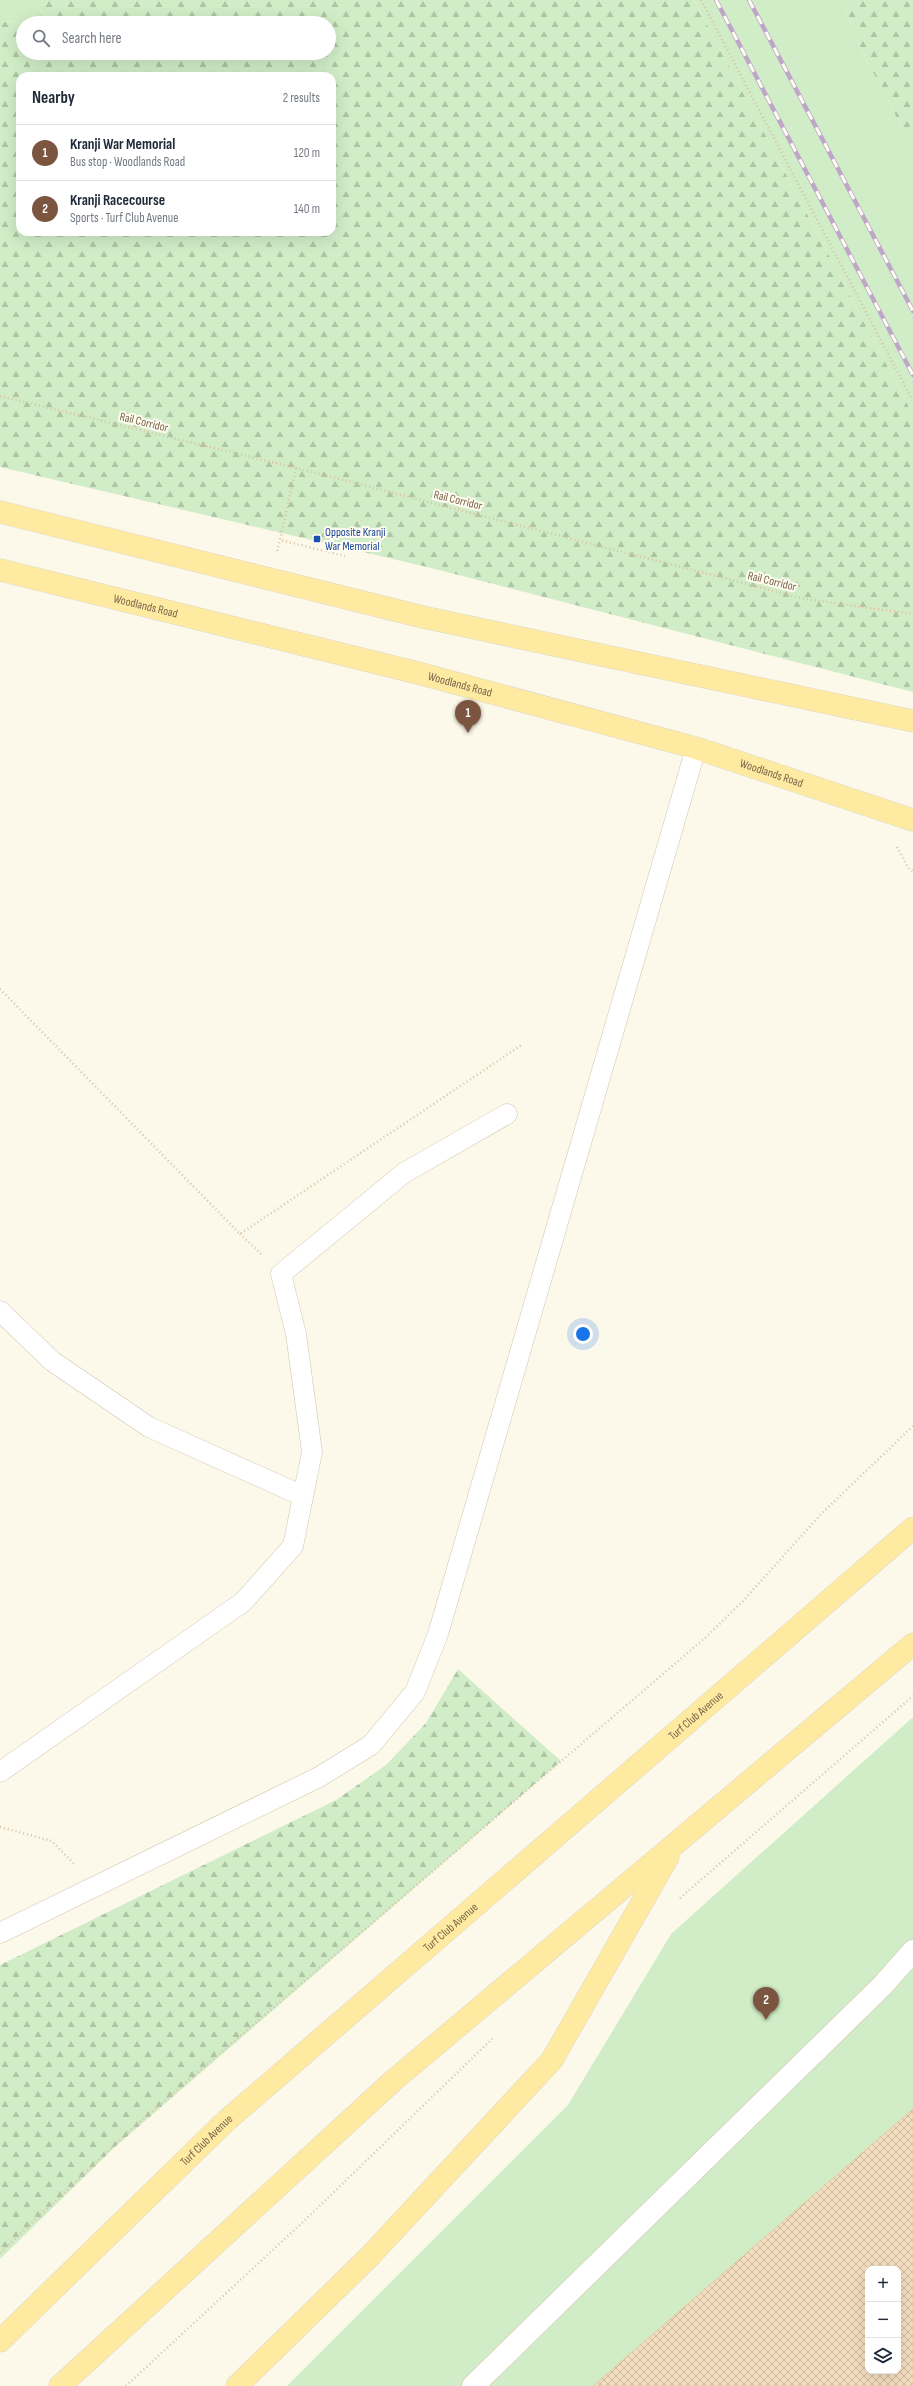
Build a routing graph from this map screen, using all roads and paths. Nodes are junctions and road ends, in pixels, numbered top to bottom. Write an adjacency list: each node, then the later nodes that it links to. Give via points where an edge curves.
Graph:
1 (701, 0): 3 (path)
2 (0, 396): 4 (path, Rail Corridor)
3 (913, 401)
4 (296, 468): 6 (path, via 280,540); 8 (path, Rail Corridor, via 805,599)
5 (0, 512): 9 (main road, via 427,618)
6 (345, 556)
7 (0, 570): 10 (main road, Woodlands Road, via 418,673)
8 (913, 614)
9 (913, 721)
10 (696, 748): 11 (main road, Woodlands Road); 24 (lane, via 438,1634 415,1692 371,1745 318,1777)
11 (913, 820)
12 (0, 989): 13 (path, via 240,1234)
13 (523, 1044)
14 (507, 1114): 17 (lane, via 404,1173 281,1274 296,1334 312,1452)
15 (0, 1311): 17 (lane, via 52,1361 148,1427)
16 (913, 1426): 29 (path, via 820,1514 743,1601 705,1638 128,2132)
17 (303, 1496): 21 (lane, via 293,1546 243,1602)
18 (913, 1528): 30 (main road, Turf Club Avenue, via 226,2121)
19 (913, 1644): 23 (main road)
20 (913, 1696): 25 (path)
21 (0, 1772)
22 (0, 1827): 24 (path, via 52,1841)
23 (675, 1844): 31 (main road, via 394,2080); 33 (main road, via 552,2060 370,2256)
24 (95, 1886): 26 (lane)
25 (674, 1903)
26 (0, 1934)
27 (913, 1951): 34 (street, via 883,1985)
28 (499, 2032): 32 (path, via 304,2221)
29 (0, 2252)
30 (0, 2340)
31 (60, 2386)
32 (126, 2386)
33 (237, 2386)
34 (473, 2386)

